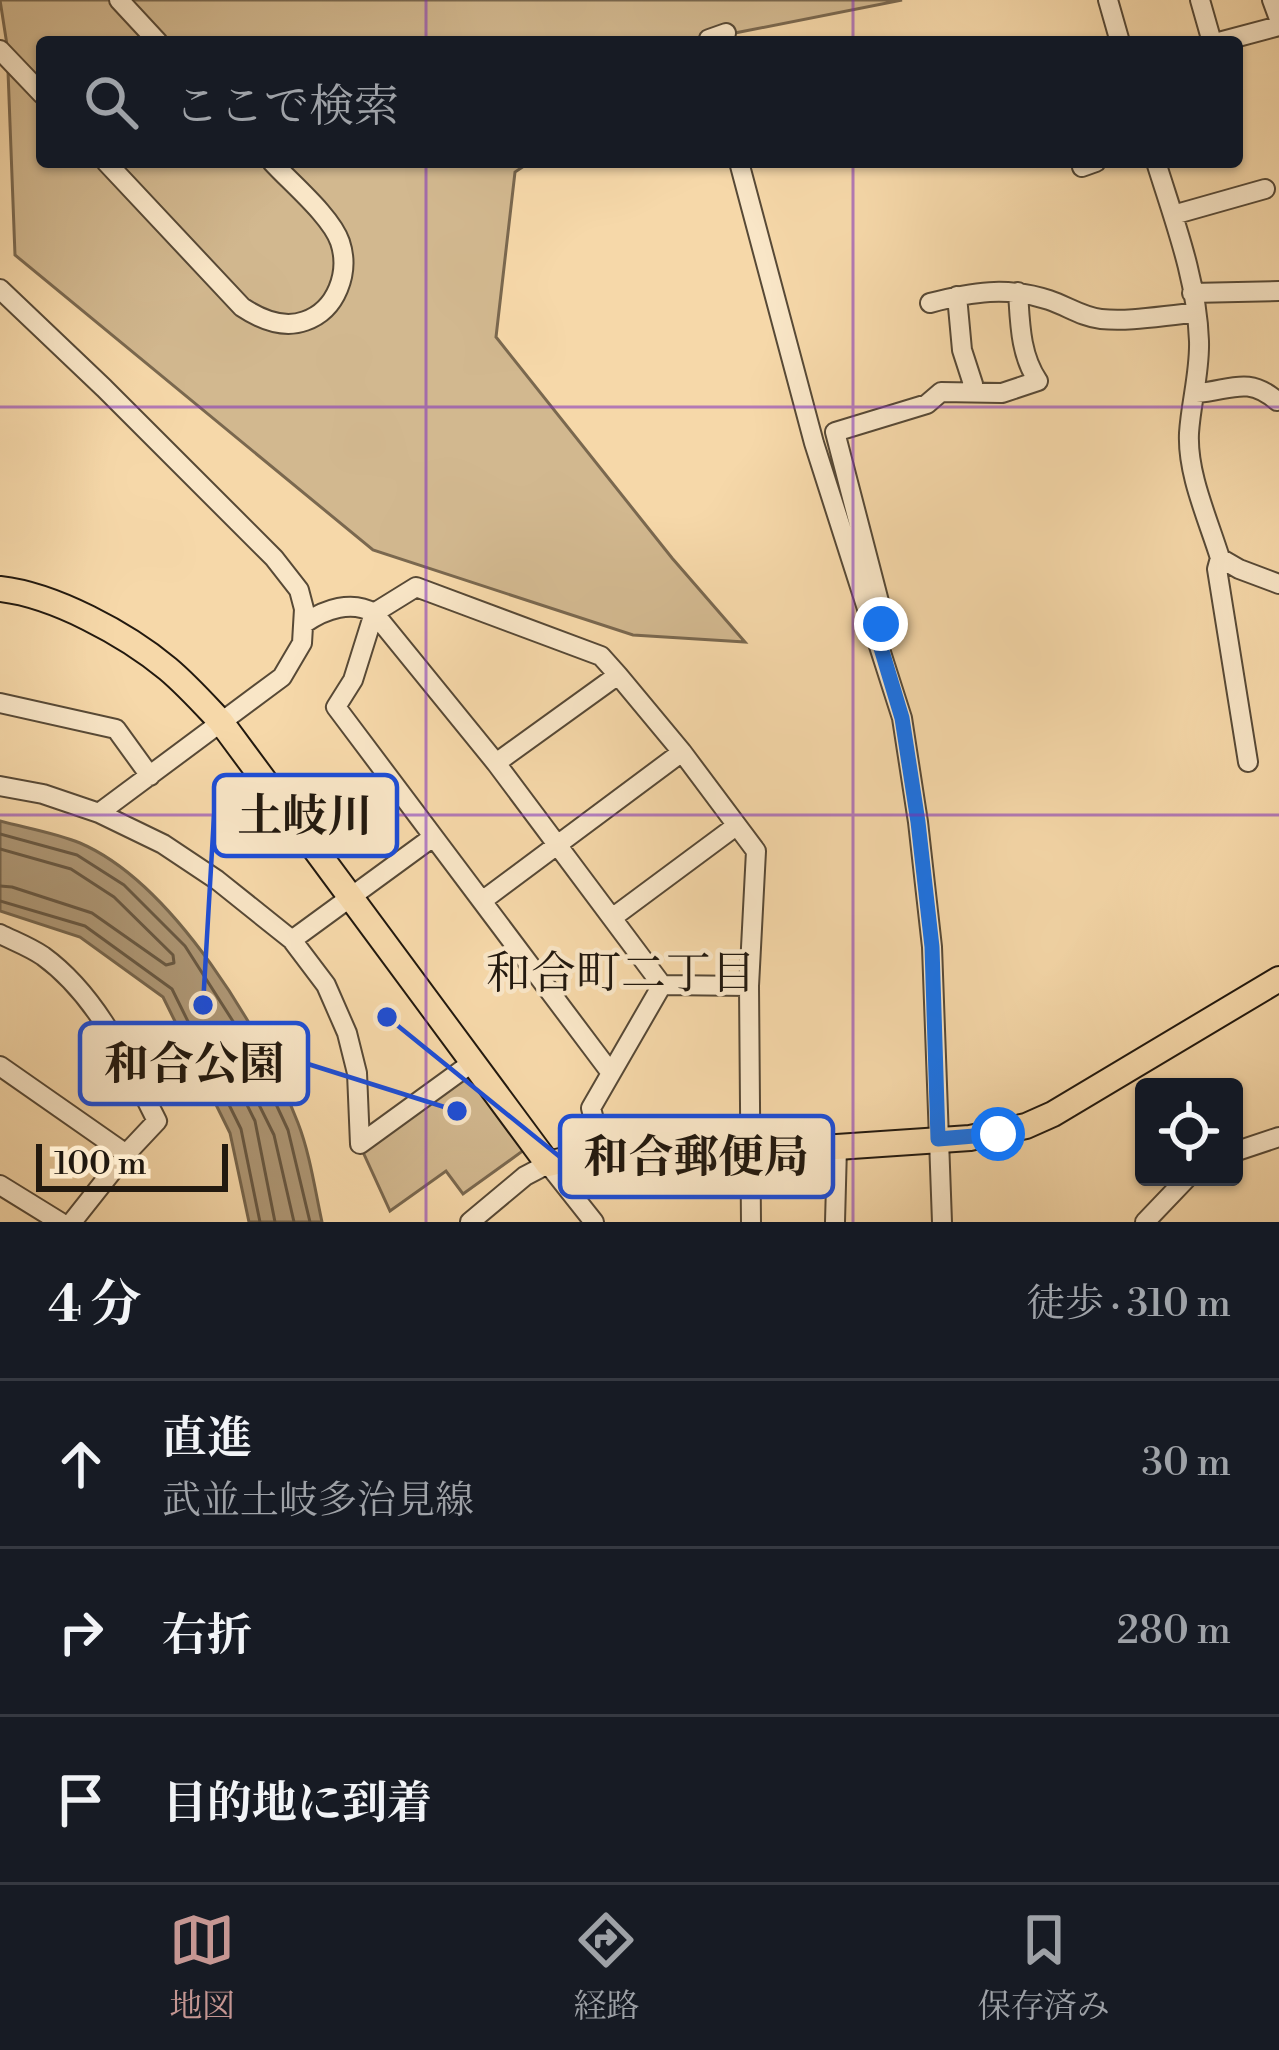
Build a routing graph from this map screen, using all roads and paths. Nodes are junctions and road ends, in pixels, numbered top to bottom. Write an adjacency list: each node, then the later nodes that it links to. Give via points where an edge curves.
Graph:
1 (118, 0): 6 (street)
2 (1108, 0): 7 (street)
3 (1199, 0): 8 (street)
4 (1272, 0): 5 (street)
5 (1279, 22): 9 (street)
6 (152, 36)
7 (1118, 36)
8 (1214, 36)
9 (1235, 36)
10 (0, 50): 11 (street)
11 (36, 88)
12 (112, 168): 13 (street, via 242,307 283,324 306,321 337,295 344,257 328,221)
13 (278, 168)
14 (741, 168): 32 (street, via 814,443)
15 (1158, 168): 17 (street)
16 (1265, 189): 17 (street)
17 (1173, 215): 23 (street)
18 (0, 290): 31 (street, via 274,558 299,590)
19 (1279, 291): 23 (street)
20 (1018, 292): 21 (street); 23 (street, via 1100,319); 24 (street, via 1024,349 1038,381 1009,392)
21 (957, 296): 22 (street); 24 (street)
22 (930, 303)
23 (1193, 303): 25 (street)
24 (973, 392): 32 (street, via 940,392 928,404 835,432 883,617)
25 (1196, 393): 26 (street, via 1246,385); 27 (street, via 1191,463)
26 (1277, 401)
27 (1220, 558): 28 (street); 37 (street)
28 (1279, 584)
29 (0, 590): 35 (main road, via 76,612 128,642)
30 (374, 613): 31 (street, via 338,607); 33 (street, via 416,587 602,656); 38 (street); 43 (street, via 336,707)
31 (305, 622): 35 (street, via 282,677)
32 (875, 628): 57 (street, via 902,718 918,822 932,947)
33 (618, 675): 36 (street); 38 (street)
34 (0, 703): 39 (street, via 116,729)
35 (221, 722): 39 (street); 45 (main road)
36 (682, 752): 42 (street); 44 (street)
37 (1249, 762)
38 (496, 764): 44 (street)
39 (150, 776): 41 (street)
40 (0, 785): 41 (street)
41 (99, 813): 49 (street, via 181,856)
42 (736, 826): 47 (street); 52 (street, via 755,851)
43 (434, 837): 45 (street); 46 (street)
44 (557, 844): 46 (street); 47 (street)
45 (349, 897): 49 (street); 53 (main road)
46 (482, 901): 55 (street)
47 (612, 918): 51 (street)
48 (0, 934): 62 (street, via 42,956 81,991 121,1048 157,1121)
49 (292, 940): 53 (street, via 326,985 347,1033 360,1144)
50 (1279, 979): 57 (main road, via 1053,1114 998,1134)
51 (662, 985): 52 (street); 55 (street)
52 (749, 986): 58 (street)
53 (473, 1062): 63 (main road)
54 (0, 1066): 62 (street)
55 (611, 1073): 61 (street, via 591,1108)
56 (1279, 1137): 60 (street)
57 (938, 1139): 59 (main road); 72 (street)
58 (751, 1147): 59 (main road); 61 (main road); 70 (street)
59 (837, 1147): 71 (street)
60 (1243, 1149)
61 (602, 1151): 63 (main road)
62 (126, 1154): 67 (street)
63 (548, 1164): 68 (street); 69 (street)
64 (0, 1185): 66 (street)
65 (1179, 1186): 73 (street)
66 (60, 1222)
67 (72, 1222)
68 (470, 1222)
69 (594, 1222)
70 (751, 1222)
71 (835, 1222)
72 (942, 1222)
73 (1145, 1222)

